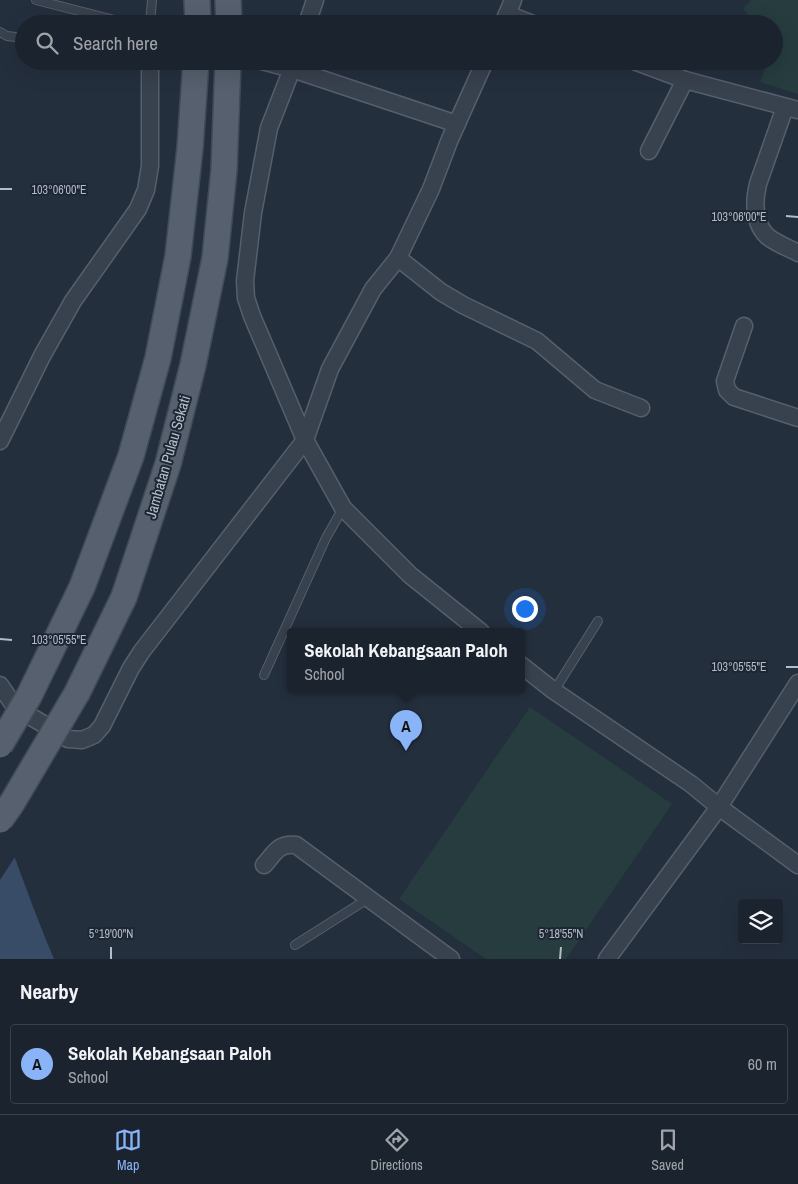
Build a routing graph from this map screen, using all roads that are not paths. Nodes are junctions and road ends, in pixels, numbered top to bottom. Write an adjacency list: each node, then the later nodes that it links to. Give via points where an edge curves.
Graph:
1 (36, 0): 6 (lane)
2 (152, 0): 7 (lane)
3 (197, 0): 8 (main road)
4 (228, 0): 9 (main road)
5 (314, 0): 10 (street)
6 (95, 15)
7 (151, 15)
8 (198, 15)
9 (229, 15)
10 (310, 15)
11 (0, 32): 12 (lane)
12 (15, 37)
13 (150, 70): 30 (street, via 150,166 146,190 138,209 68,309)
14 (195, 70): 39 (main road, bridge, via 178,256 158,358 131,456 82,587 29,696)
15 (228, 70): 41 (main road, Jambatan Pulau Sekati, bridge, via 224,170 215,258 168,464 124,597 77,693)
16 (291, 70): 29 (street, via 269,128 253,213 245,281 252,316)
17 (307, 70): 22 (street)
18 (481, 70): 22 (street)
19 (658, 70): 20 (street)
20 (685, 80): 21 (street); 23 (street)
21 (792, 109): 24 (street, via 758,184 755,208 760,225 768,236)
22 (456, 124): 25 (street)
23 (649, 151)
24 (798, 253)
25 (398, 258): 27 (street, via 441,292 537,341 595,390); 29 (street, via 373,289 330,369)
26 (744, 326): 28 (street, via 725,381 727,390 734,396)
27 (641, 408)
28 (798, 418)
29 (305, 440): 31 (street); 37 (street, via 142,652 94,735 82,740 68,739 15,707)
30 (0, 441)
31 (343, 508): 33 (street, via 410,575); 35 (lane, via 322,546)
32 (598, 621): 38 (lane)
33 (476, 628)
34 (525, 668): 38 (street)
35 (264, 675)
36 (798, 683): 40 (street)
37 (0, 684)
38 (554, 692): 40 (street)
39 (0, 745)
40 (719, 806): 43 (street); 47 (street)
41 (0, 820)
42 (264, 865): 44 (street, via 285,844 296,845)
43 (798, 865)
44 (369, 898): 45 (lane); 46 (street)
45 (295, 945)
46 (451, 959)
47 (607, 959)

